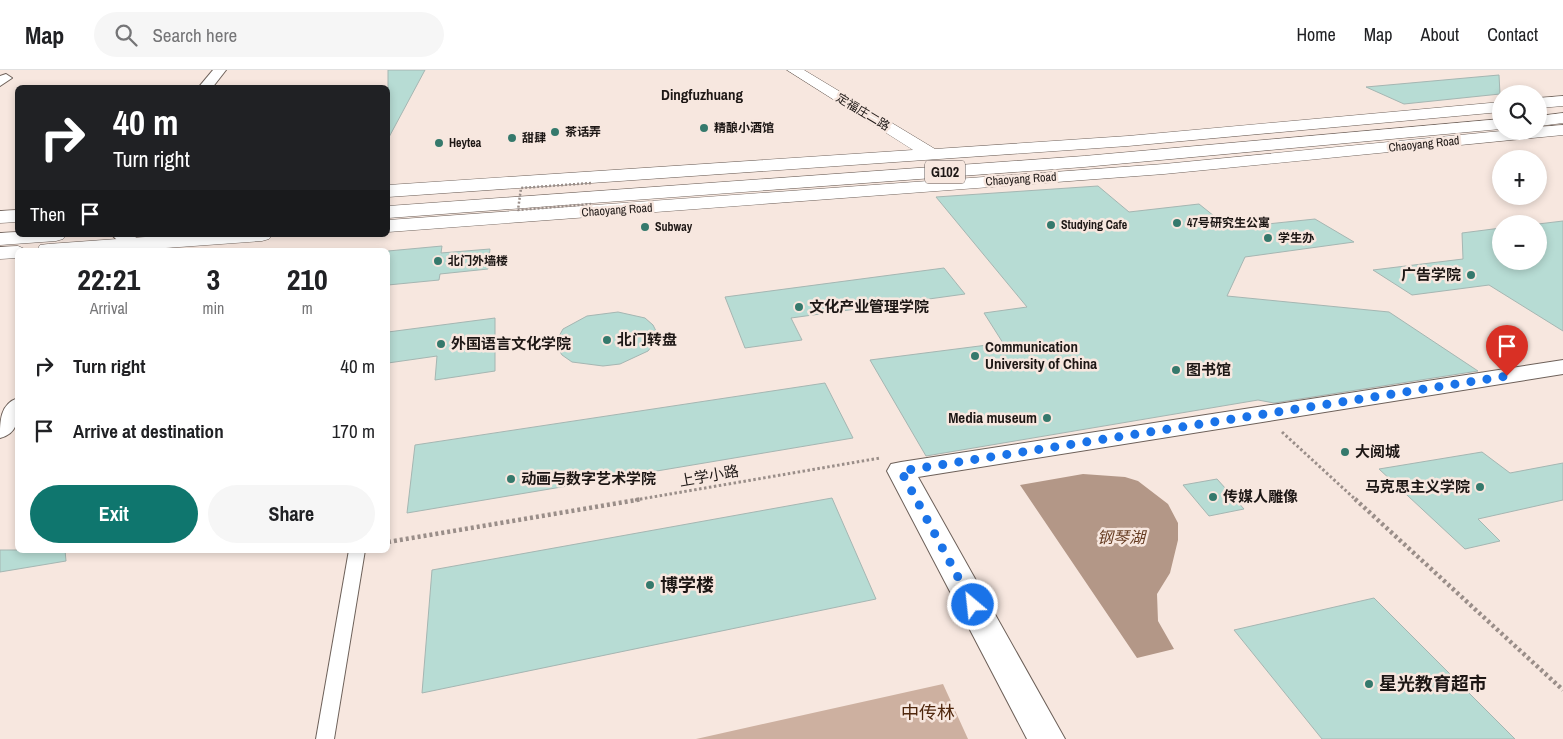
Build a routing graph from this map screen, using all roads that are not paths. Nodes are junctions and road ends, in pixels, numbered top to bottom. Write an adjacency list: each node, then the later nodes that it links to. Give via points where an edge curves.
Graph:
1 (220, 70): 3 (street)
2 (794, 70): 14 (main road, 定福庄二路)
3 (207, 85)
4 (1563, 101): 5 (main road)
5 (1547, 102)
6 (1492, 108): 14 (main road, Chaoyang Road, via 1229,133)
7 (1563, 112): 8 (main road)
8 (1547, 113)
9 (1563, 118): 11 (main road)
10 (1492, 119): 16 (main road, Chaoyang Road / G102, via 1081,155)
11 (1547, 120)
12 (1492, 125): 17 (main road, Chaoyang Road / G102, via 1078,163)
13 (1563, 130): 20 (main road, Chaoyang Road, via 1164,168)
14 (933, 154): 15 (main road, Chaoyang Road)
15 (390, 191)
16 (390, 204)
17 (390, 212)
18 (15, 216): 19 (main road)
19 (0, 217)
20 (390, 226)
21 (15, 228): 22 (main road)
22 (0, 229)
23 (28, 237): 25 (main road)
24 (228, 237): 26 (main road)
25 (0, 239)
26 (127, 243): 27 (main road)
27 (71, 248)
28 (15, 252): 29 (main road)
29 (0, 253)
30 (1563, 367): 35 (street, via 901,471)
31 (15, 410): 32 (street)
32 (0, 430)
33 (356, 553): 34 (lane)
34 (325, 739)
35 (1046, 739)

